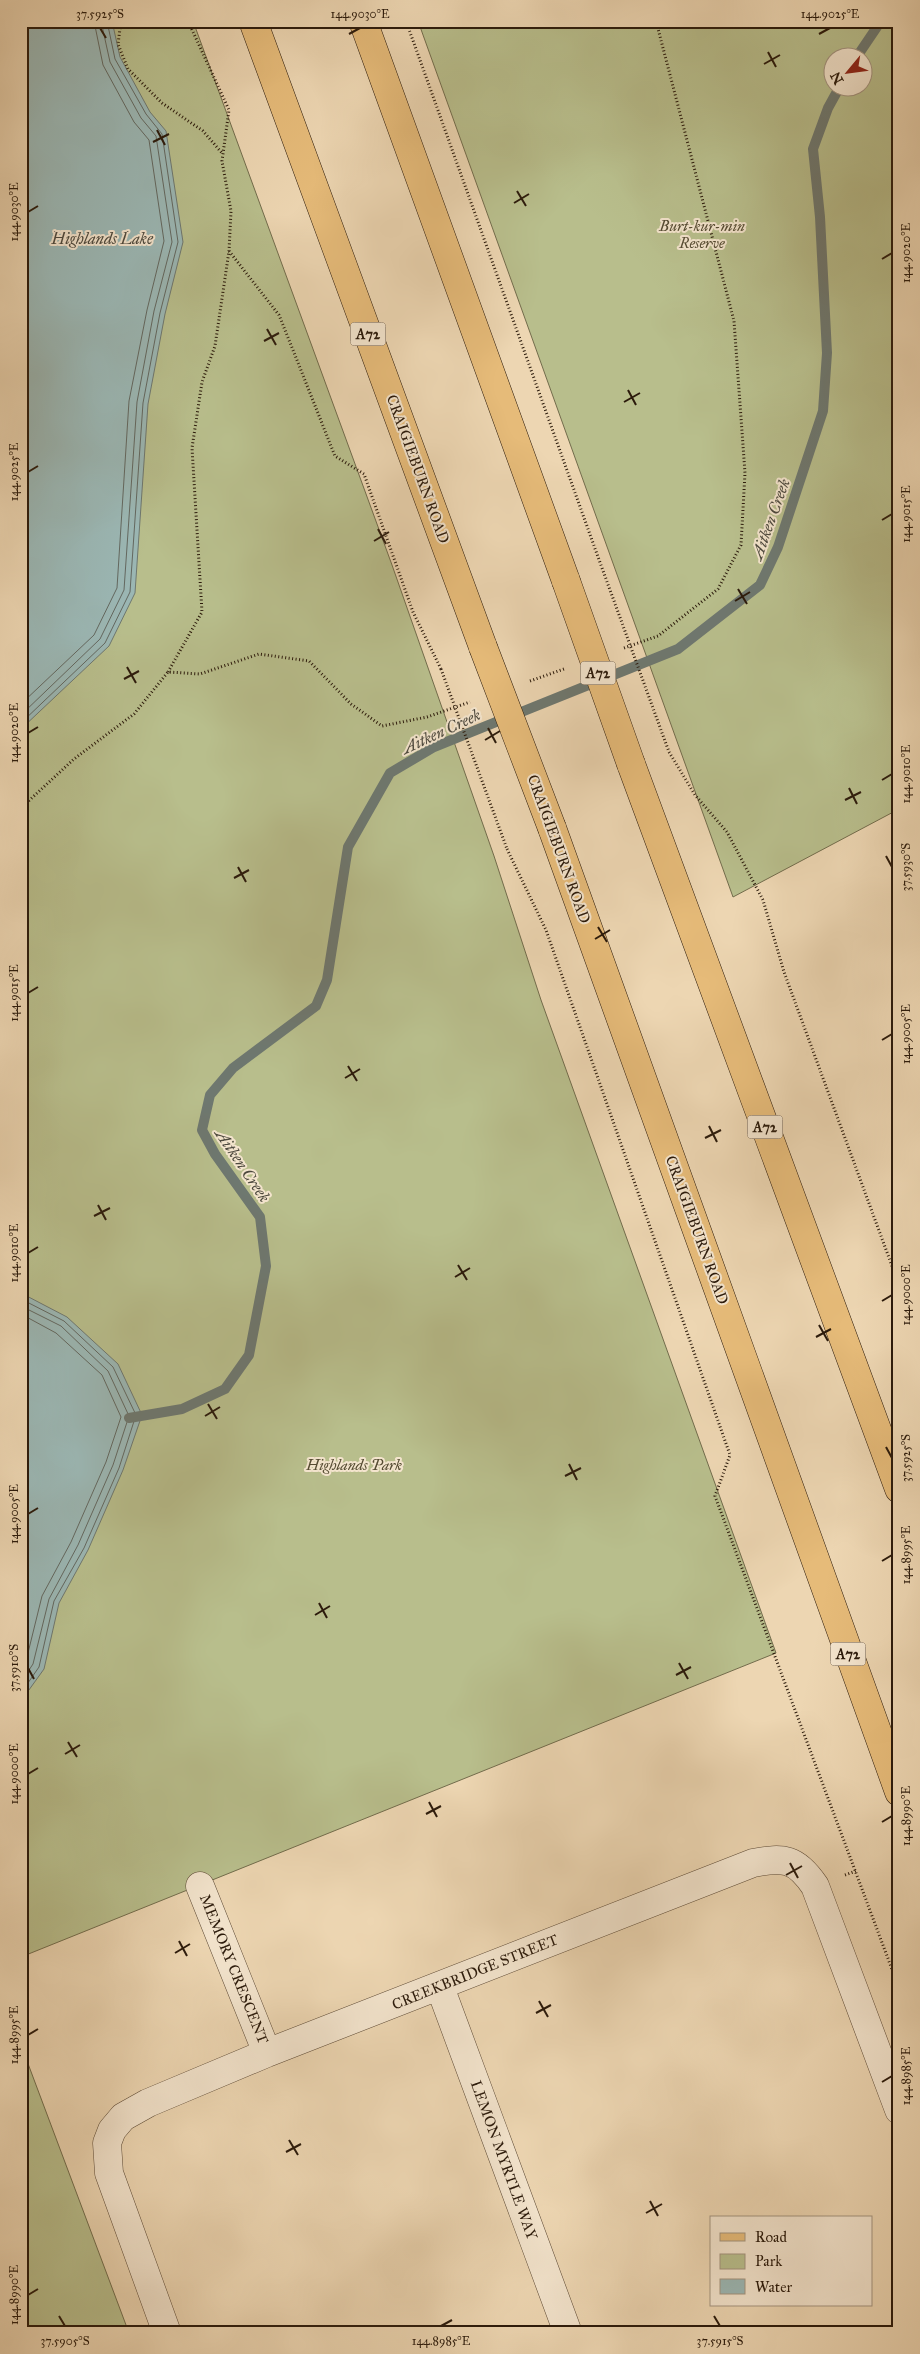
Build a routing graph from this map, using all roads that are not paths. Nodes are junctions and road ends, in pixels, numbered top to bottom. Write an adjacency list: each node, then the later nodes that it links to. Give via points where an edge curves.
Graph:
1 (253, 21): 4 (main road, CRAIGIEBURN ROAD / A72, bridge, via 552,828)
2 (364, 21): 3 (main road, A72, bridge, via 631,764)
3 (899, 1488)
4 (899, 1792)
5 (200, 1886): 7 (street, MEMORY CRESCENT)
6 (440, 1987): 7 (street, CREEKBRIDGE STREET); 8 (street, CREEKBRIDGE STREET, via 753,1863 776,1858 792,1862 804,1870 815,1886); 10 (street, LEMON MYRTLE WAY)
7 (267, 2053): 9 (street, CREEKBRIDGE STREET, via 148,2103 123,2117 112,2130 107,2143 109,2173)
8 (899, 2110)
9 (167, 2333)
10 (568, 2333)

